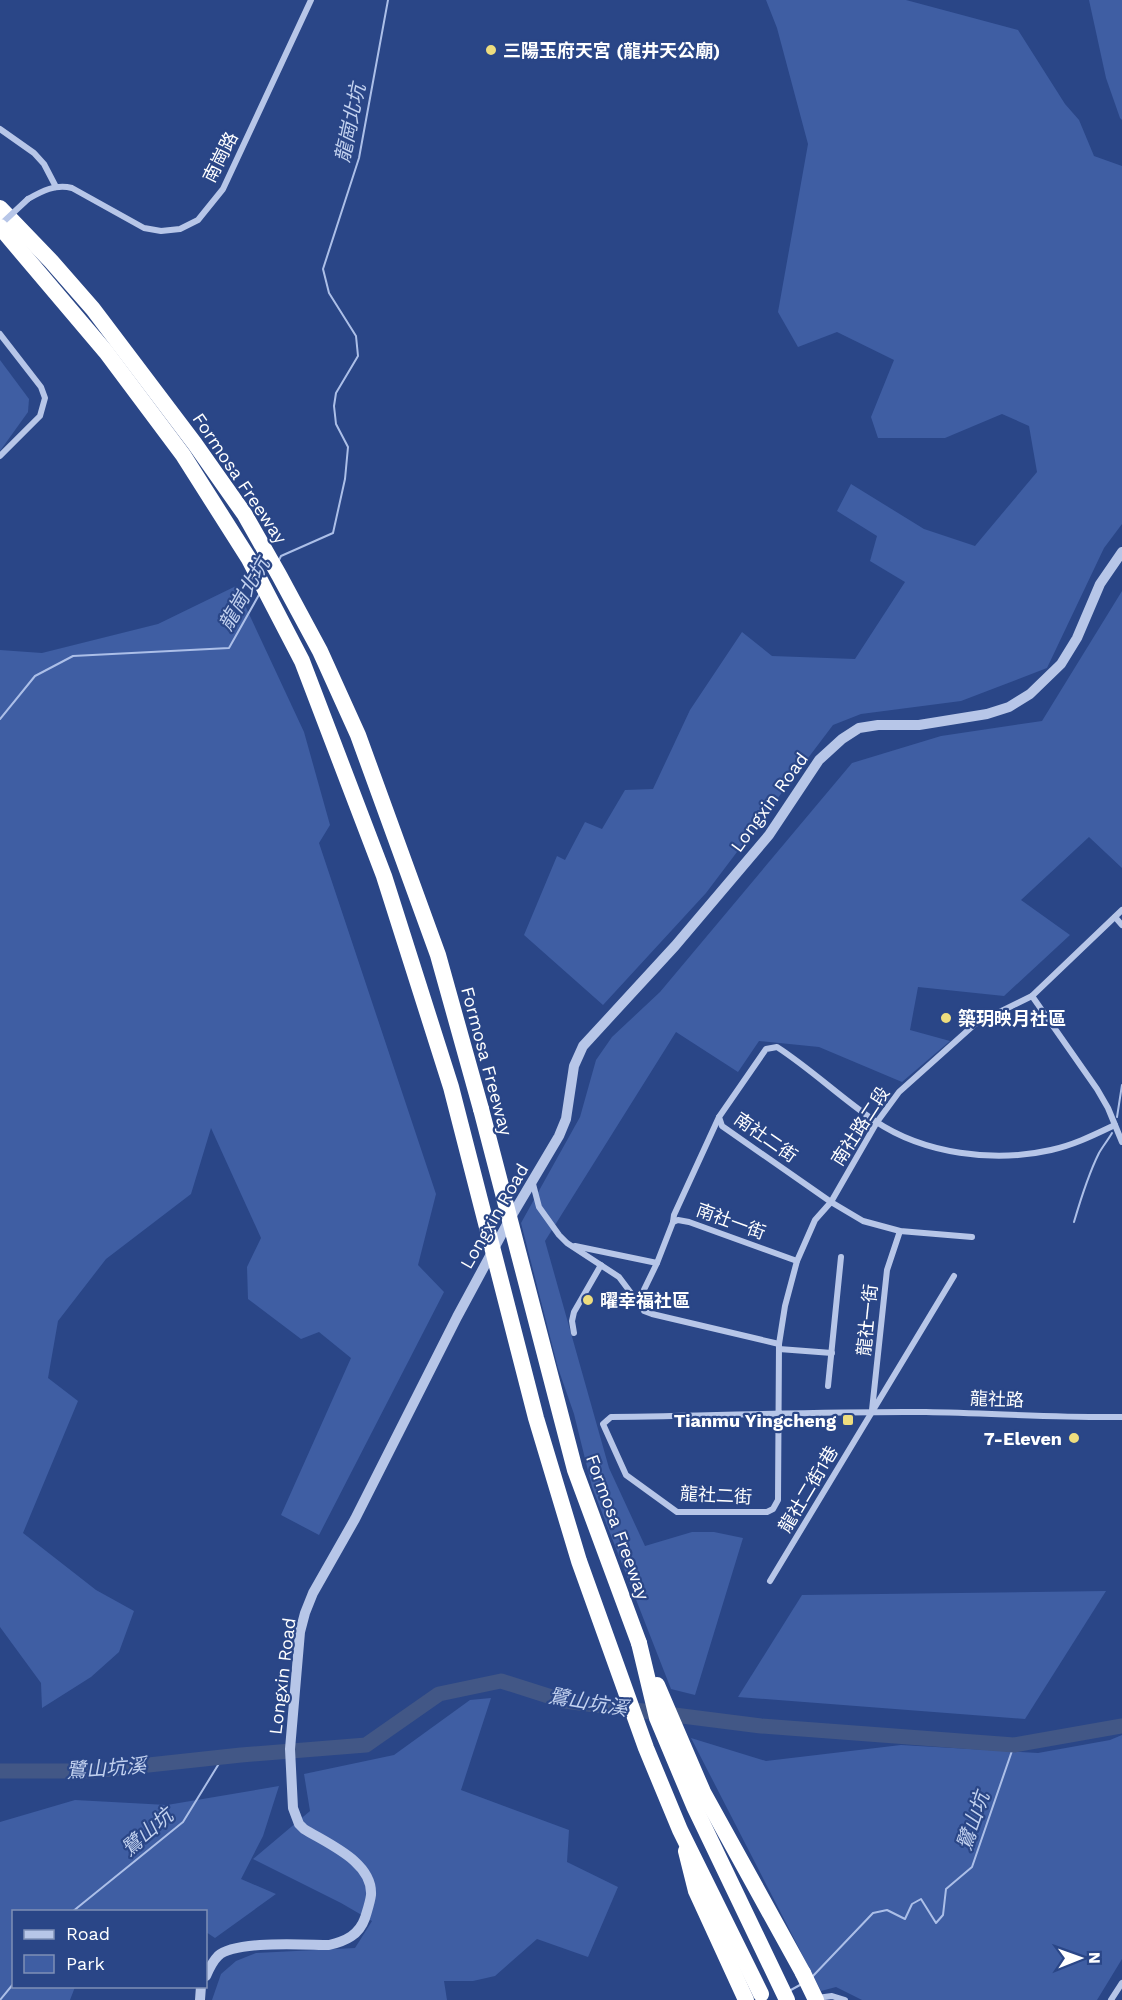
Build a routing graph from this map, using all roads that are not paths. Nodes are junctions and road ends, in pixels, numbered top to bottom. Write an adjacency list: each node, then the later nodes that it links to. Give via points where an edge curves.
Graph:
1 (311, 0): 3 (street, 南崗路, via 223,189 198,220 180,229 144,228 72,188)
2 (0, 129): 3 (street, via 34,153)
3 (56, 187): 5 (street, bridge, via 28,200)
4 (0, 208): 37 (highway, Formosa Freeway, bridge, via 93,309 245,515 320,651 358,735 438,955 575,1470 639,1643 657,1718)
5 (0, 226): 38 (highway, Formosa Freeway, bridge, via 106,352 183,455 249,559 302,661 384,876 451,1087 536,1418 579,1561 646,1748)
6 (0, 334): 7 (street, via 41,387 45,398 40,416)
7 (0, 456)
8 (1122, 552): 17 (street, Longxin Road, via 1100,584 1061,664 1030,694 987,714 918,725 859,728 819,760 769,835 583,1046 574,1066 566,1119)
9 (1122, 910): 10 (street, 南社路二段)
10 (1115, 917): 11 (street); 12 (street, 南社路二段)
11 (1122, 925)
12 (1032, 996): 14 (street, 南社路二段, via 975,1024 900,1092); 15 (street, via 1085,1070)
13 (719, 1117): 14 (street, 南社二街, via 766,1049 777,1047); 18 (street, 南社二街, via 722,1126); 19 (street)
14 (877, 1122): 15 (street, 南社二街, via 930,1146 987,1156 1052,1150); 18 (street, 南社路二段)
15 (1115, 1125): 16 (street)
16 (1122, 1142)
17 (532, 1183): 22 (street, via 543,1215); 39 (street, Longxin Road, via 313,1593 300,1632 291,1723 293,1808 299,1824 357,1862 365,1873 371,1895 361,1928 342,1942 329,1945 244,1946 225,1951)
18 (831, 1202): 20 (street, 南社二街, via 863,1221); 24 (street, 南社路二段, via 815,1220)
19 (673, 1222): 24 (street, 南社一街, via 683,1220); 25 (street, 南社一街)
20 (900, 1232): 21 (street, 南社二街); 33 (street, 龍社一街, via 887,1270)
21 (972, 1237)
22 (569, 1244): 25 (street); 26 (street)
23 (841, 1257): 31 (street)
24 (796, 1261): 30 (street, 南社路二段)
25 (657, 1263): 28 (street, 南社一街)
26 (601, 1265): 28 (street, via 619,1277); 29 (street, via 574,1312)
27 (954, 1276): 33 (street, 龍社二街1巷)
28 (640, 1305): 30 (street, via 652,1314)
29 (574, 1334)
30 (779, 1346): 31 (street); 34 (street, 南社路二段)
31 (832, 1353): 32 (street)
32 (828, 1386)
33 (871, 1413): 34 (street, 龍社二街); 35 (street, 龍社路); 36 (street, 龍社二街1巷)
34 (777, 1415): 34 (street, 龍社二街, via 778,1500 767,1512 677,1512 626,1475 603,1424 611,1417)
35 (1122, 1417)
36 (771, 1581)
37 (698, 1799): 43 (highway, Formosa Freeway); 44 (highway, bridge, via 803,1973)
38 (680, 1830): 41 (highway, via 696,1891); 42 (highway, Formosa Freeway, bridge)
39 (207, 1974)
40 (1122, 1983): 46 (street)
41 (746, 2000)
42 (765, 2000)
43 (787, 2000)
44 (815, 2000): 45 (street, via 832,1996)
45 (845, 2000)
46 (1111, 2000)

